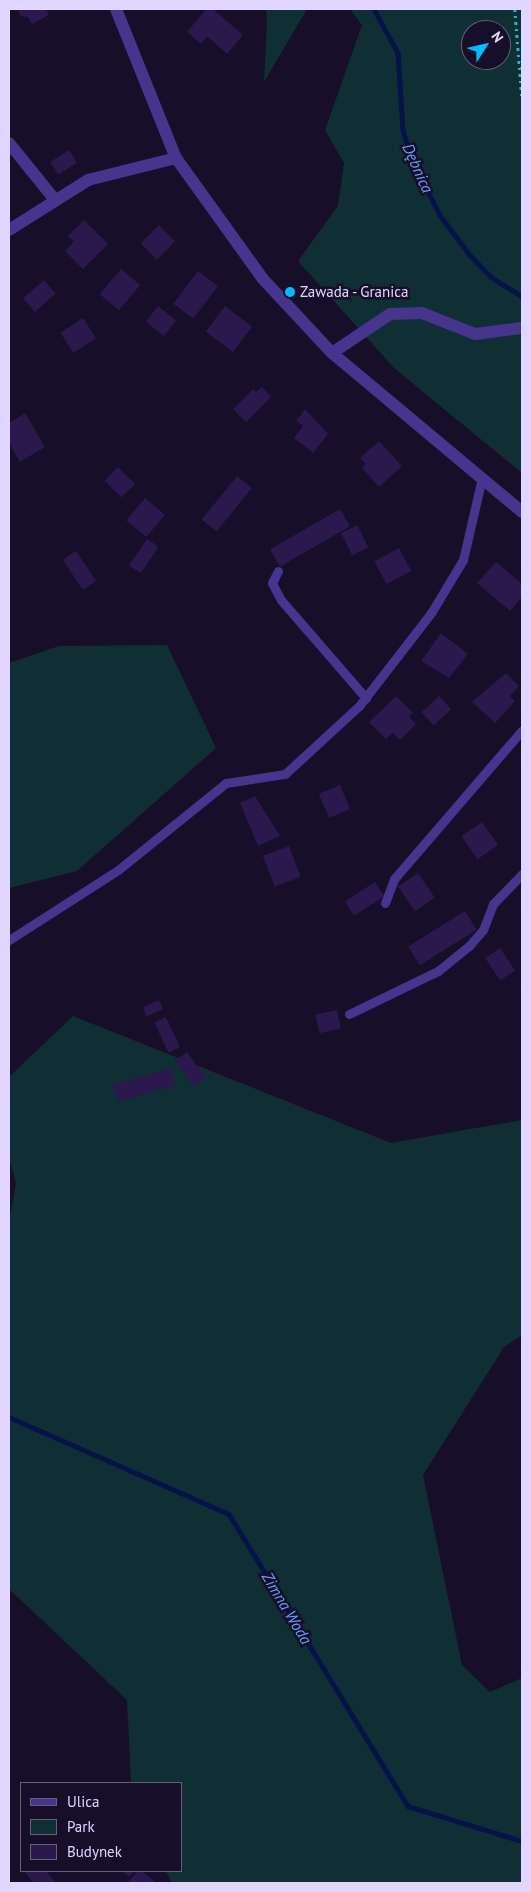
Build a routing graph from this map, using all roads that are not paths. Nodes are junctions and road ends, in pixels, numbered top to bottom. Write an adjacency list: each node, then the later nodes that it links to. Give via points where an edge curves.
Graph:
1 (116, 9): 3 (street)
2 (9, 143): 4 (street)
3 (176, 158): 4 (street, via 88,180); 7 (street, via 263,279)
4 (55, 200): 5 (street)
5 (9, 230)
6 (522, 328): 7 (street, via 475,334 422,313 390,314)
7 (332, 352): 8 (street)
8 (482, 478): 9 (street); 11 (lane, via 463,560 431,613)
9 (522, 512)
10 (278, 571): 11 (lane, via 272,583 281,600)
11 (366, 698): 15 (lane, via 285,774 226,783 134,858)
12 (522, 730): 14 (lane, via 394,878)
13 (522, 874): 16 (lane, via 493,904 483,930 469,946 438,971)
14 (385, 903)
15 (9, 940)
16 (349, 1014)

